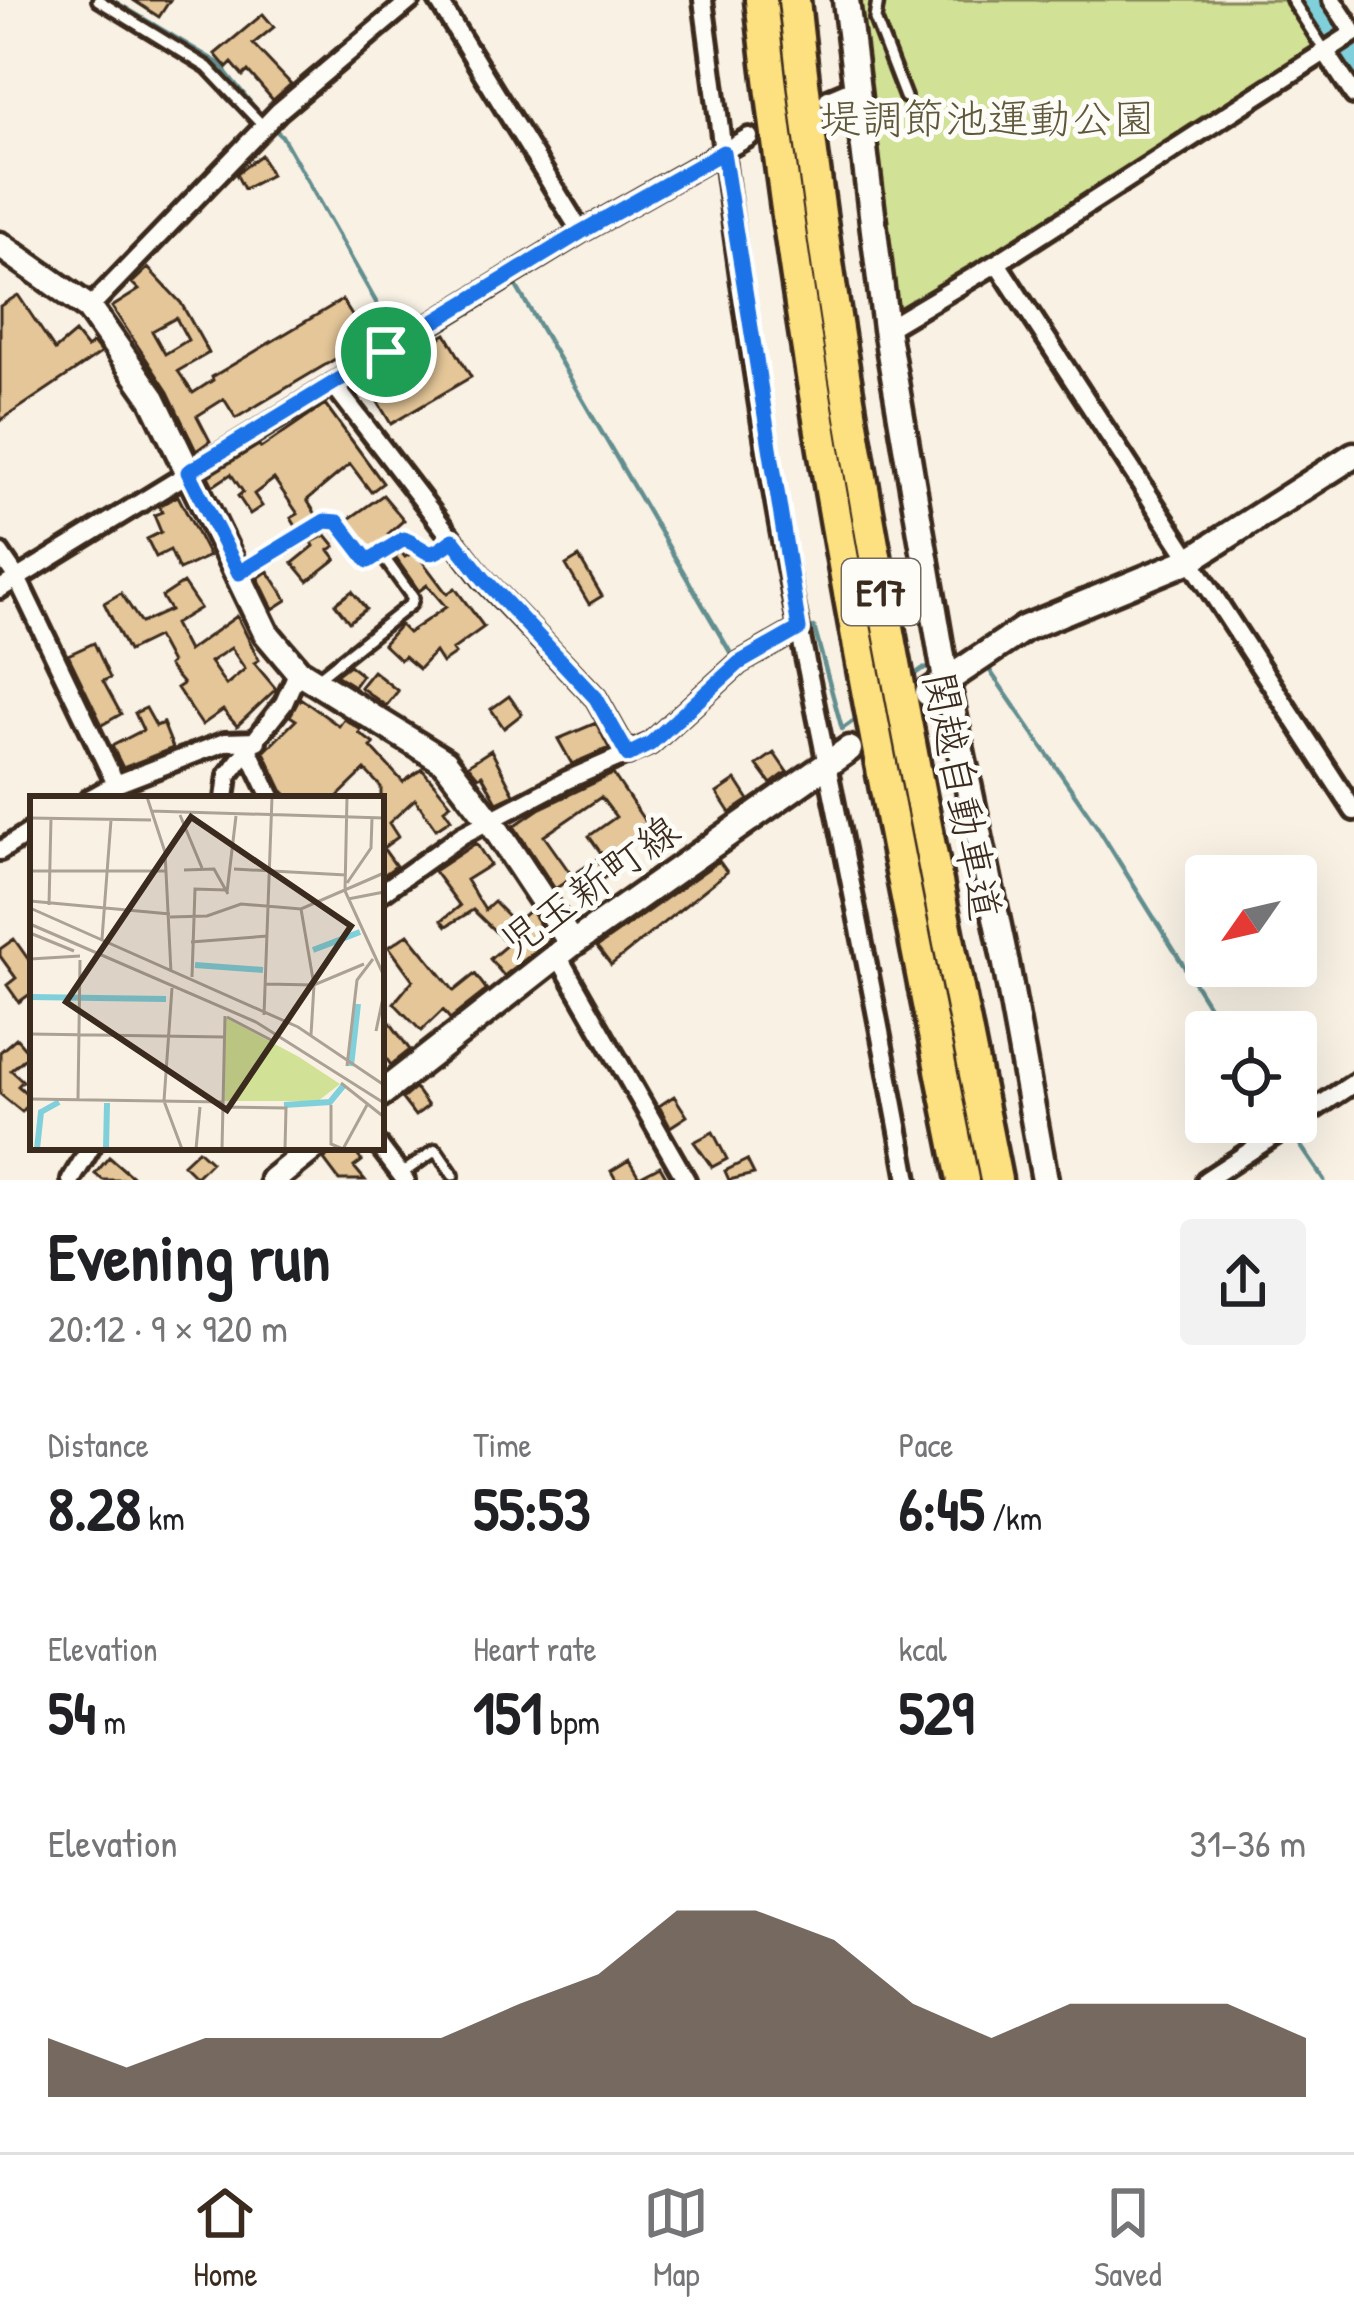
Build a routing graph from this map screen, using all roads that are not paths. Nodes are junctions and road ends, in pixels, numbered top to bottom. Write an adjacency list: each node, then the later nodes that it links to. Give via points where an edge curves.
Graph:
1 (98, 0): 18 (lane, via 207,67)
2 (411, 0): 18 (street)
3 (437, 0): 21 (street)
4 (703, 0): 20 (street)
5 (761, 0): 65 (highway, 関越自動車道 / E17, via 824,462)
6 (794, 0): 66 (highway, 関越自動車道 / E17, via 860,473)
7 (878, 0): 11 (lane)
8 (1292, 0): 13 (lane)
9 (1333, 0): 12 (street)
10 (847, 11): 11 (lane); 14 (street)
11 (875, 19): 16 (lane)
12 (1352, 34): 13 (street)
13 (1327, 50): 15 (street); 23 (street)
14 (854, 88): 17 (street); 25 (street)
15 (1354, 95)
16 (905, 97)
17 (828, 99)
18 (264, 127): 24 (street)
19 (749, 137): 20 (street)
20 (723, 152): 21 (street); 36 (street)
21 (581, 232): 26 (street)
22 (0, 245): 24 (street)
23 (997, 263): 25 (street); 32 (street)
24 (89, 308): 28 (street, via 153,399)
25 (886, 329): 38 (street)
26 (333, 384): 28 (street); 29 (street)
27 (1354, 455): 32 (street)
28 (188, 472): 33 (street); 34 (street)
29 (453, 540): 31 (lane, via 428,554 404,539); 40 (street, via 596,698)
30 (0, 553): 34 (street)
31 (382, 555): 33 (lane, via 368,561 333,520); 37 (lane, via 411,604)
32 (1190, 560): 38 (street, via 1025,628); 46 (street)
33 (239, 573): 37 (street, via 266,633)
34 (17, 578): 35 (street); 42 (street)
35 (0, 589)
36 (799, 629): 40 (street, via 739,663); 41 (street)
37 (306, 676): 39 (street); 47 (street, via 445,762)
38 (937, 687): 67 (street, via 1006,964)
39 (253, 746): 42 (street, via 225,742); 44 (street, via 228,775); 45 (street)
40 (628, 755): 47 (street)
41 (839, 756): 51 (street, 児玉新町線); 64 (street)
42 (116, 784): 43 (street)
43 (94, 796)
44 (225, 796)
45 (271, 796)
46 (1354, 812)
47 (491, 822): 50 (street); 51 (street)
48 (30, 832): 49 (street)
49 (0, 851)
50 (384, 891)
51 (565, 950): 53 (street, 児玉新町線); 63 (street)
52 (1354, 1083): 54 (street)
53 (384, 1092)
54 (1317, 1107)
55 (1263, 1143): 68 (street)
56 (90, 1150): 61 (street)
57 (310, 1150): 62 (street)
58 (382, 1150): 60 (street)
59 (453, 1175): 60 (lane, via 436,1150)
60 (403, 1177)
61 (71, 1180)
62 (273, 1180)
63 (686, 1180)
64 (908, 1180)
65 (963, 1180)
66 (997, 1180)
67 (1045, 1180)
68 (1206, 1180)

